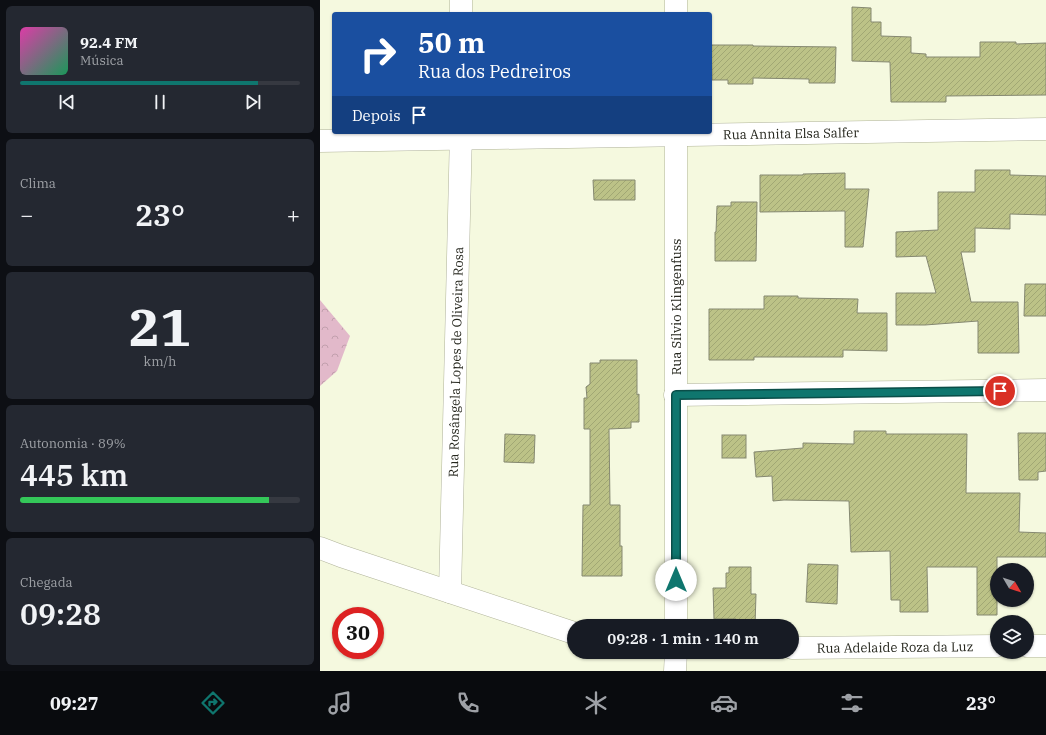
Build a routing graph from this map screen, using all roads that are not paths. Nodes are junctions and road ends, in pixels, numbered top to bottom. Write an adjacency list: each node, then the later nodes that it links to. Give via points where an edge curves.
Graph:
1 (461, 0): 3 (street)
2 (676, 0): 4 (street)
3 (461, 12)
4 (676, 12)
5 (1046, 129): 6 (street, Rua Annita Elsa Salfer)
6 (712, 133)
7 (568, 134): 9 (street, Rua Annita Elsa Salfer)
8 (676, 134): 12 (street, Rua Sílvio Klingenfuss)
9 (461, 135): 10 (street, Rua Annita Elsa Salfer); 14 (street, Rua Rosângela Lopes de Oliveira Rosa)
10 (320, 141)
11 (1046, 390): 12 (street)
12 (676, 395): 15 (street, Rua Sílvio Klingenfuss)
13 (320, 548): 14 (street)
14 (450, 592): 16 (street)
15 (676, 619)
16 (567, 632)
17 (990, 646): 20 (street, Rua Adelaide Roza da Luz)
18 (1034, 646): 19 (street)
19 (1046, 646)
20 (799, 648)
21 (676, 659): 22 (street)
22 (675, 671)

